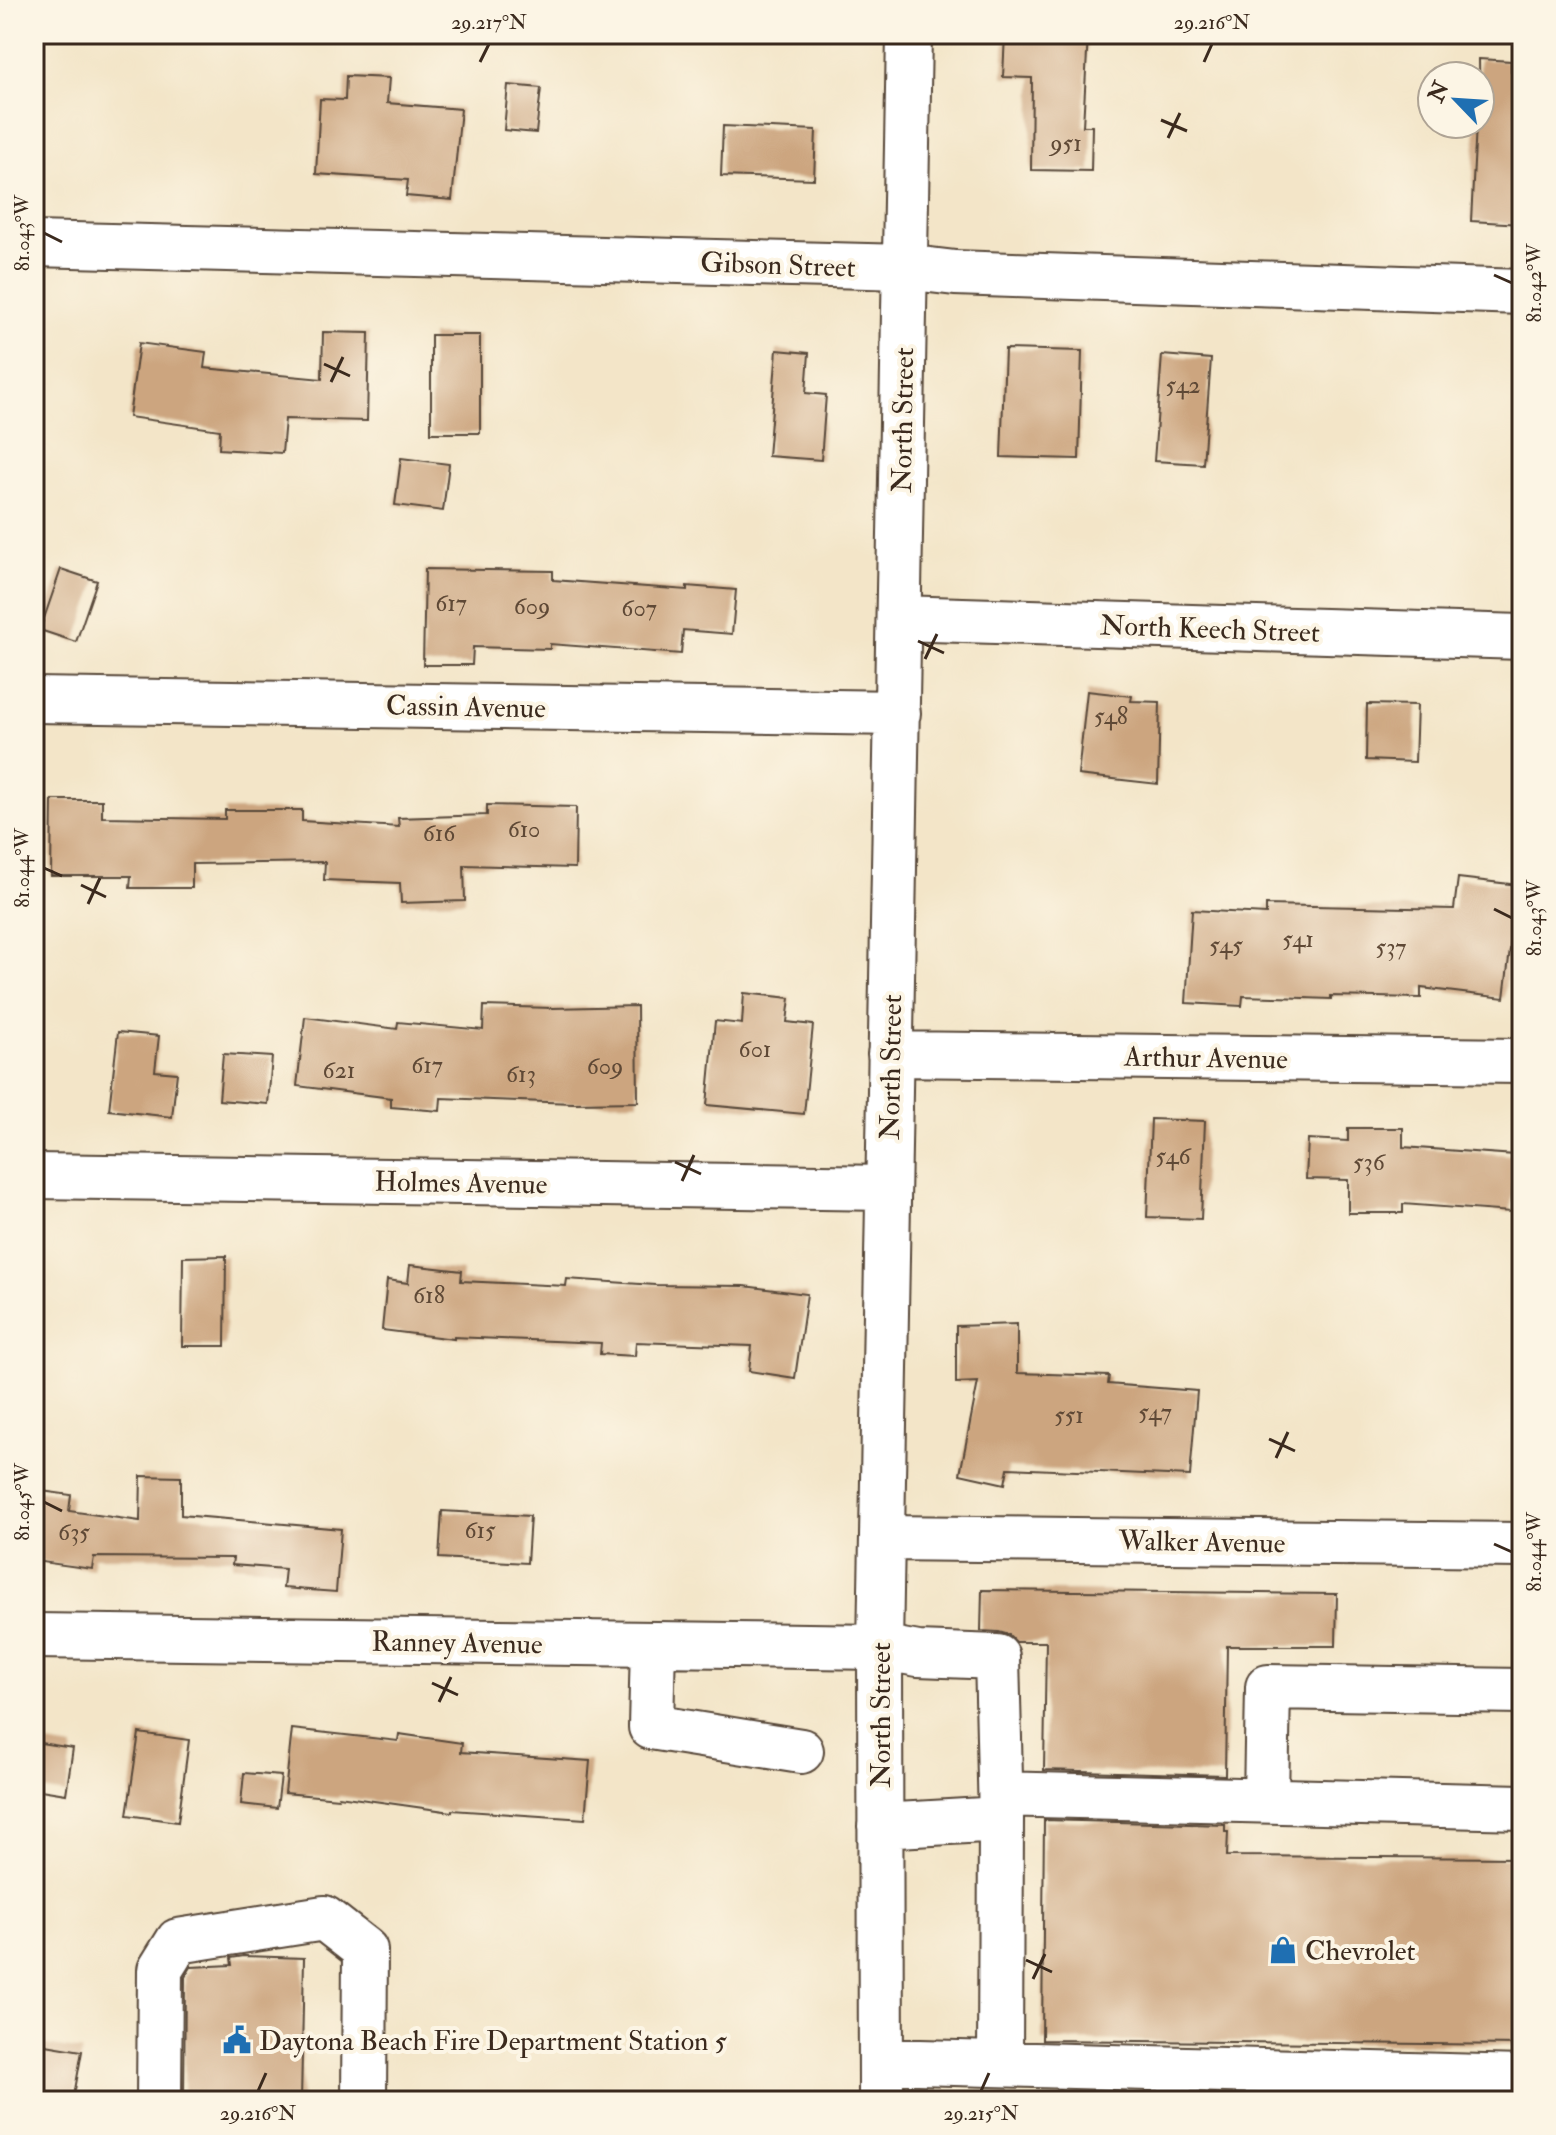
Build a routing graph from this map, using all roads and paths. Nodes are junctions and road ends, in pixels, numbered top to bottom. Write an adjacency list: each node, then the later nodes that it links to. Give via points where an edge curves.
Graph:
1 (909, 34): 3 (street, North Street)
2 (34, 244): 3 (street, Gibson Street)
3 (905, 267): 4 (street, Gibson Street); 5 (street, North Street)
4 (1522, 292)
5 (899, 618): 6 (street, North Keech Street); 8 (street, North Street)
6 (1522, 637)
7 (34, 700): 8 (street, Cassin Avenue)
8 (898, 713): 9 (street, North Street)
9 (890, 1054): 10 (street, Arthur Avenue); 12 (street, North Street)
10 (1522, 1061)
11 (34, 1176): 12 (street, Holmes Avenue)
12 (888, 1188): 13 (street, North Street)
13 (882, 1538): 14 (street, Walker Avenue); 17 (street, North Street)
14 (1522, 1545)
15 (34, 1636): 16 (street, Ranney Avenue)
16 (653, 1644): 17 (street, Ranney Avenue); 19 (street, via 651,1727)
17 (880, 1647): 21 (street, Ranney Avenue, via 997,1657); 23 (street, North Street)
18 (1522, 1691): 20 (street, via 1268,1687)
19 (801, 1751)
20 (1266, 1800): 21 (street); 22 (street)
21 (1001, 1806): 23 (street); 24 (street)
22 (1522, 1807)
23 (880, 1826): 26 (street, North Street)
24 (1000, 2064): 26 (street); 27 (street)
25 (1522, 2078): 27 (street)
26 (881, 2081)
27 (1262, 2086)
28 (159, 2101): 29 (street, via 160,1970 178,1941 324,1918 365,1950)
29 (364, 2101)

